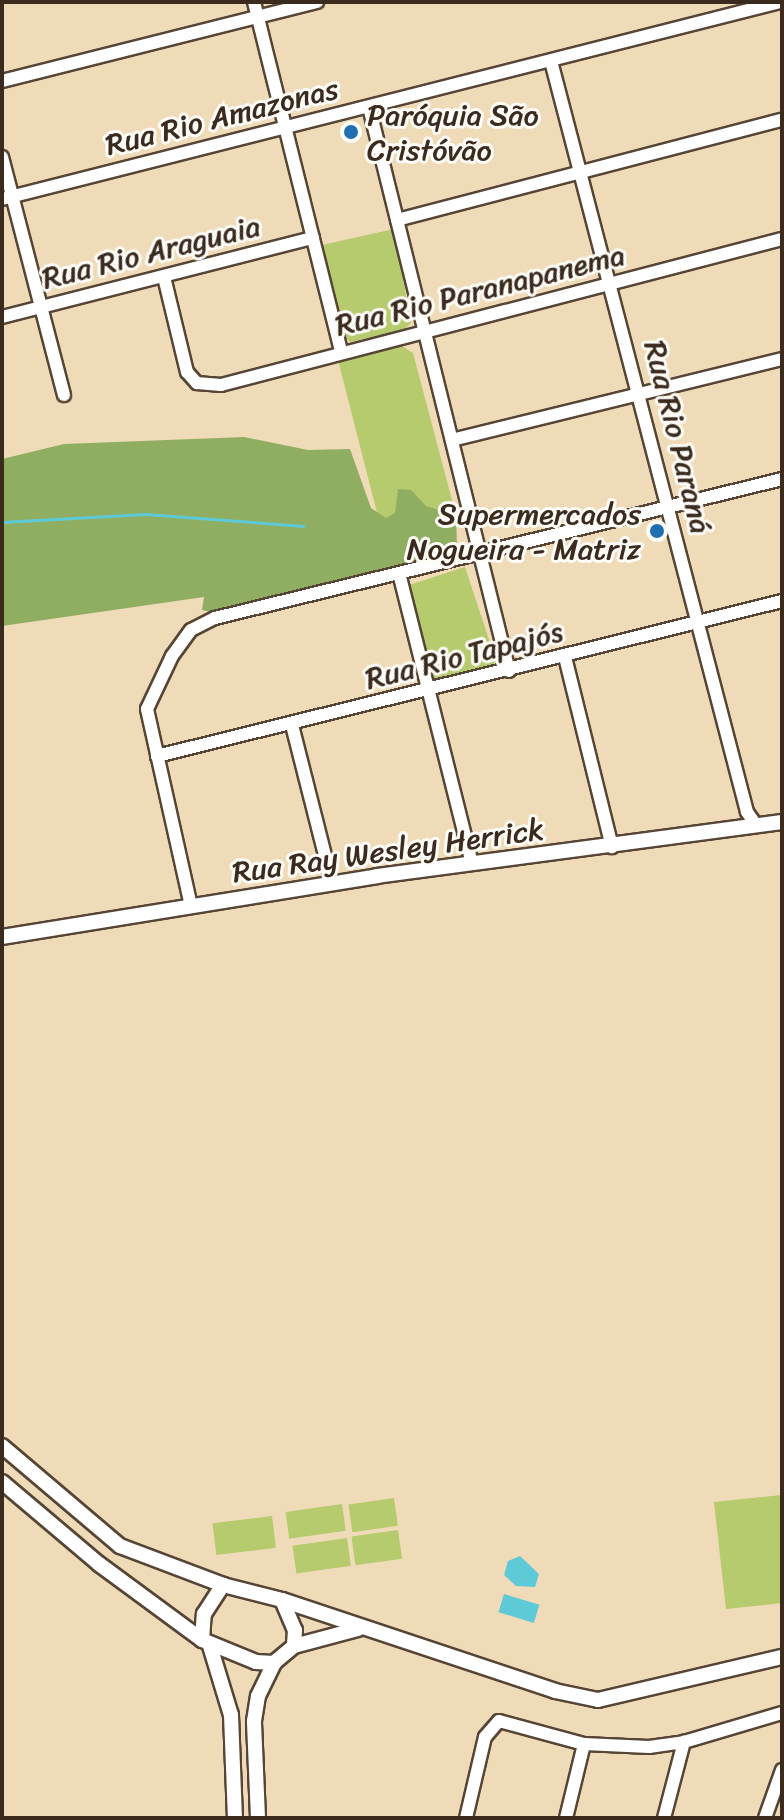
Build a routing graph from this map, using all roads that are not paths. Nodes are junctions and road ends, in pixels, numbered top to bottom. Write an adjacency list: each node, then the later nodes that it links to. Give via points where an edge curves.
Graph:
1 (254, 2): 4 (street)
2 (317, 2): 4 (street)
3 (780, 2): 5 (street, Rua Rio Amazonas)
4 (258, 17): 6 (street); 9 (street)
5 (551, 61): 7 (street, Rua Rio Amazonas); 11 (street, Rua Rio Paraná)
6 (2, 81)
7 (369, 107): 9 (street, Rua Rio Amazonas); 13 (street)
8 (782, 120): 11 (street)
9 (287, 126): 12 (street, Rua Rio Amazonas); 14 (street)
10 (2, 157): 12 (street)
11 (583, 171): 13 (street); 17 (street, Rua Rio Paraná)
12 (7, 198): 18 (street)
13 (397, 220): 20 (street)
14 (313, 238): 16 (street, Rua Rio Araguaia); 21 (street)
15 (782, 239): 17 (street, Rua Rio Paranapanema)
16 (164, 277): 18 (street, Rua Rio Araguaia); 21 (street, Rua Rio Paranapanema, via 178,348 192,379 221,385)
17 (612, 285): 20 (street, Rua Rio Paranapanema); 23 (street, Rua Rio Paraná)
18 (42, 307): 19 (street, Rua Rio Araguaia); 24 (street)
19 (2, 317)
20 (424, 330): 21 (street, Rua Rio Paranapanema); 25 (street)
21 (341, 352)
22 (782, 359): 23 (street)
23 (640, 394): 25 (street); 27 (street, Rua Rio Paraná)
24 (64, 395)
25 (452, 440): 28 (street)
26 (782, 479): 27 (street)
27 (668, 508): 28 (street); 31 (street, Rua Rio Paraná)
28 (480, 556): 29 (street); 33 (street)
29 (400, 577): 34 (street); 36 (street, via 215,618 191,630 147,709)
30 (782, 601): 31 (street, Rua Rio Tapajós)
31 (698, 622): 32 (street, Rua Rio Tapajós); 38 (street, Rua Rio Paraná, via 747,812)
32 (565, 657): 33 (street, Rua Rio Tapajós); 39 (street)
33 (509, 671): 34 (street, Rua Rio Tapajós)
34 (426, 692): 35 (street, Rua Rio Tapajós); 40 (street)
35 (292, 725): 36 (street, Rua Rio Tapajós); 41 (street)
36 (157, 756): 42 (street)
37 (782, 822): 38 (street, Rua Ray Wesley Herrick)
38 (756, 825): 39 (street, Rua Ray Wesley Herrick)
39 (612, 847): 40 (street, Rua Ray Wesley Herrick)
40 (472, 863): 41 (street, Rua Ray Wesley Herrick)
41 (332, 883): 42 (street, Rua Ray Wesley Herrick)
42 (191, 906): 43 (street, Rua Ray Wesley Herrick)
43 (2, 937)
44 (2, 1446): 46 (street, via 120,1546)
45 (2, 1482): 49 (street, via 99,1564)
46 (223, 1585): 47 (street); 49 (street, via 204,1614)
47 (282, 1600): 48 (street); 50 (street, via 295,1630)
48 (363, 1629): 50 (street); 51 (street, via 598,1700)
49 (206, 1643): 52 (street, via 256,1662); 57 (street, via 231,1715)
50 (294, 1646): 52 (street)
51 (782, 1657)
52 (274, 1663): 58 (street, via 258,1696 254,1721)
53 (782, 1713): 54 (street)
54 (684, 1742): 55 (street, via 625,1748); 61 (street)
55 (584, 1744): 59 (street, via 499,1721 485,1737); 60 (street)
56 (782, 1770): 62 (street)
57 (235, 1818)
58 (258, 1818)
59 (466, 1818)
60 (566, 1818)
61 (664, 1818)
62 (765, 1818)

